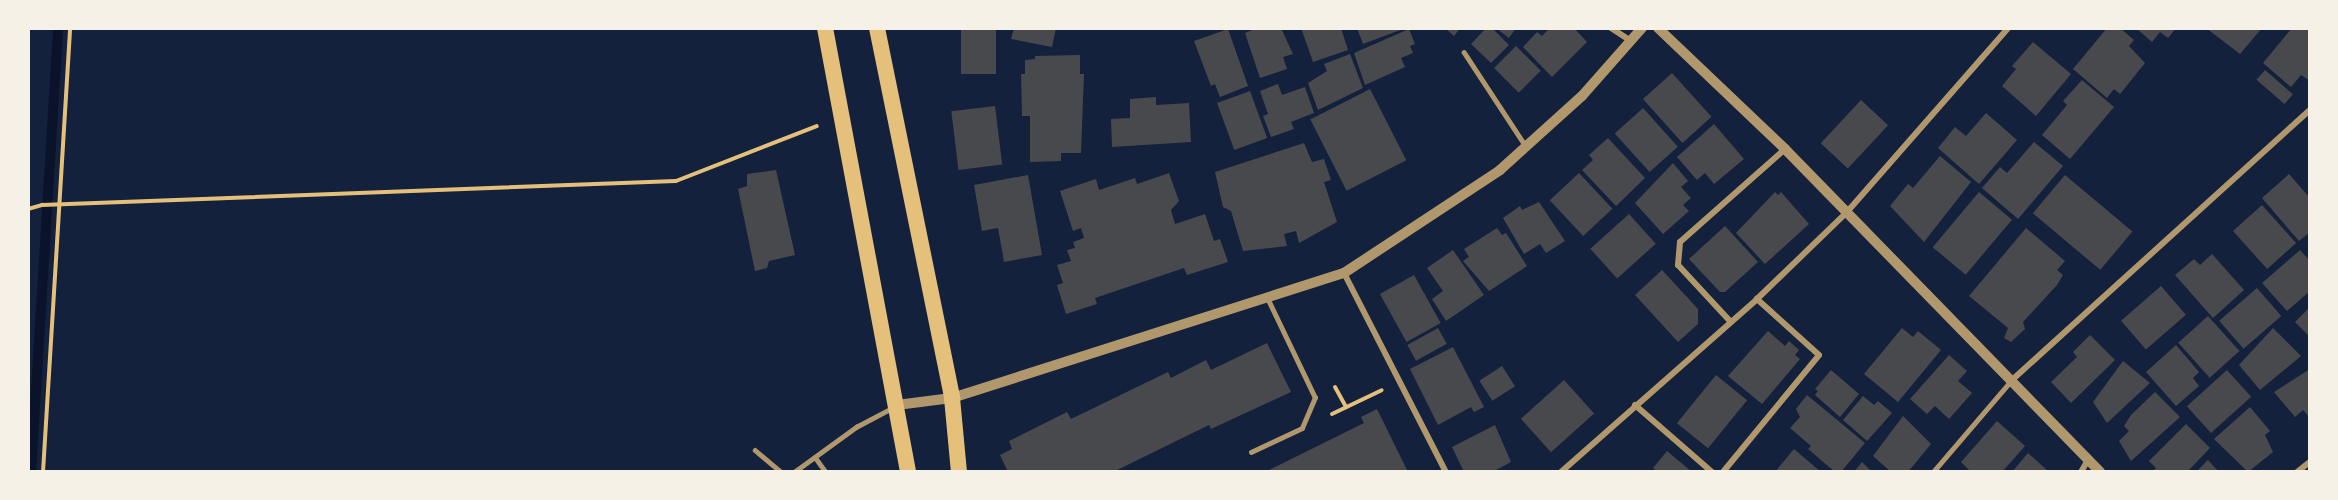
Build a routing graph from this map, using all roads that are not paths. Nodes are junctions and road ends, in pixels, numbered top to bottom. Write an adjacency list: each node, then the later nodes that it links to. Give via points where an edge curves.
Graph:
1 (825, 28): 19 (highway, via 859,228)
2 (877, 28): 18 (highway)
3 (1611, 28): 7 (street)
4 (1642, 28): 7 (street)
5 (1658, 28): 11 (street)
6 (2008, 28): 12 (street)
7 (1632, 41): 10 (street, via 1582,96)
8 (1464, 52): 10 (lane)
9 (2310, 110): 17 (street)
10 (1526, 147): 13 (street, via 1500,170)
11 (1785, 149): 12 (street); 16 (street, via 1680,242 1678,265)
12 (1847, 212): 15 (street); 17 (street)
13 (1344, 273): 14 (street); 31 (street)
14 (1267, 298): 18 (street); 22 (lane, via 1315,398 1302,428)
15 (1757, 299): 16 (street); 34 (street, via 1819,355)
16 (1729, 320): 20 (street)
17 (2012, 380): 24 (street); 35 (lane)
18 (952, 398): 19 (street); 30 (highway)
19 (897, 405): 23 (lane, via 856,427); 29 (highway)
20 (1635, 405): 32 (street); 33 (street)
21 (755, 450): 26 (lane)
22 (1251, 452)
23 (815, 457): 27 (lane); 28 (lane)
24 (2088, 459): 36 (street); 37 (street)
25 (2310, 462): 38 (street)
26 (781, 471)
27 (794, 471)
28 (826, 471)
29 (908, 471)
30 (959, 471)
31 (1446, 471)
32 (1561, 471)
33 (1712, 471)
34 (1723, 471)
35 (1933, 471)
36 (2081, 471)
37 (2100, 471)
38 (2296, 471)

